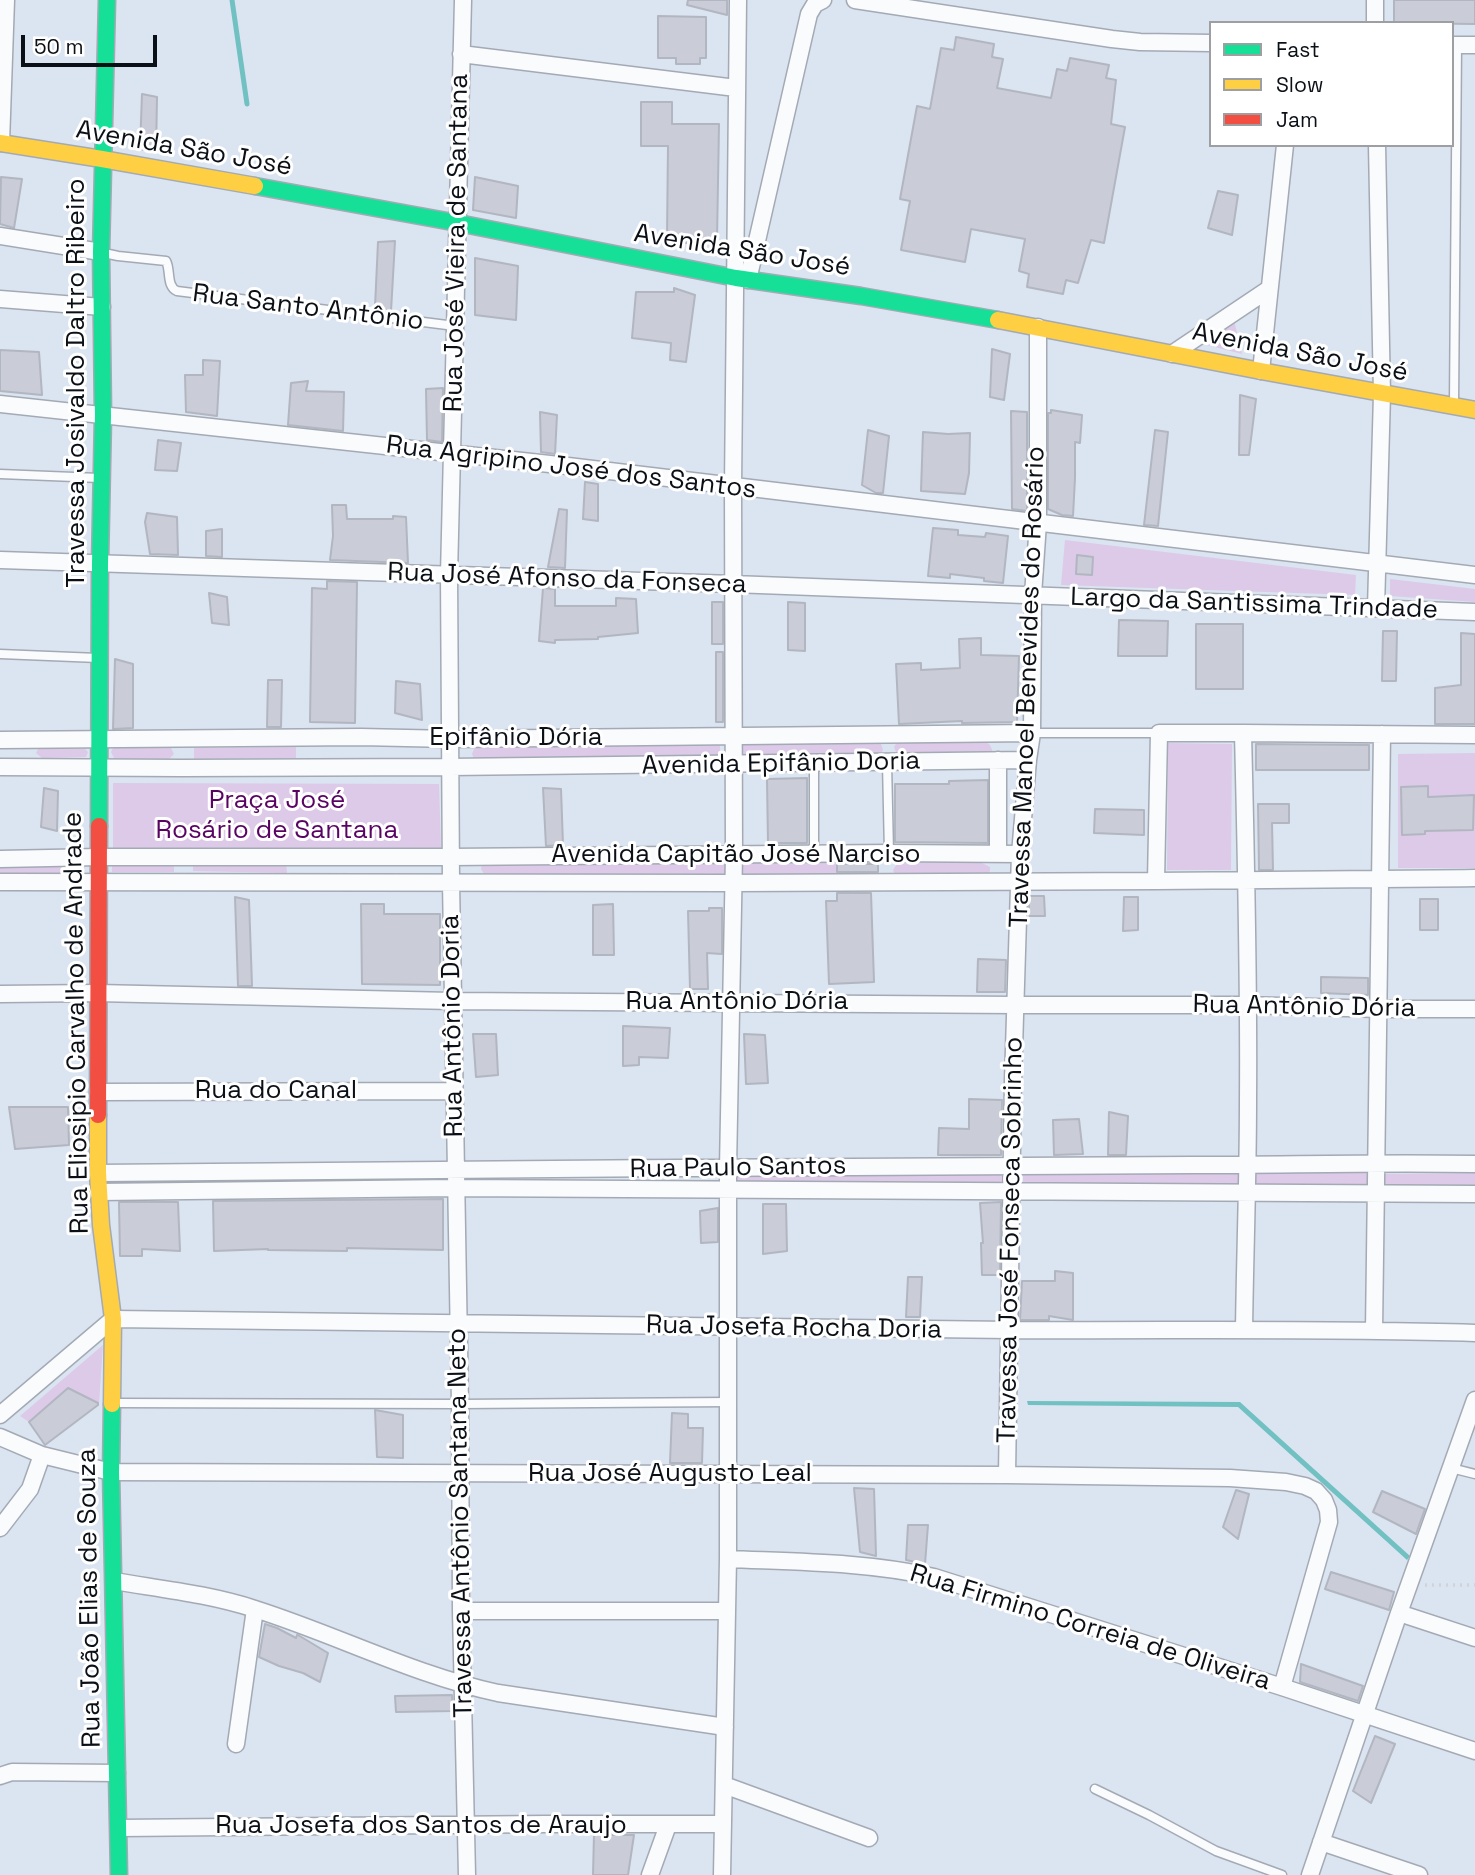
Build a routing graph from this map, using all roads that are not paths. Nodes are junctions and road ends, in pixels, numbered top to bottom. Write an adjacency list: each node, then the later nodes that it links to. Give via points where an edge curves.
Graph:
1 (6, 0): 12 (street)
2 (107, 0): 18 (street, Travessa Josivaldo Daltro Ribeiro)
3 (463, 0): 13 (street, Rua José Vieira de Santana)
4 (738, 0): 14 (street)
5 (823, 0): 22 (street, via 809,14)
6 (855, 0): 9 (street, via 1112,39)
7 (1375, 0): 8 (street)
8 (1375, 21)
9 (1209, 43)
10 (1455, 45): 11 (street); 32 (lane)
11 (1475, 45)
12 (2, 49): 15 (street)
13 (461, 54): 14 (street); 19 (street, Rua José Vieira de Santana)
14 (736, 89): 22 (street)
15 (1, 143): 18 (street, Avenida São José)
16 (1285, 147): 23 (street)
17 (1377, 147): 30 (street)
18 (102, 159): 19 (street, Avenida São José); 21 (street, Travessa Josivaldo Daltro Ribeiro)
19 (458, 223): 22 (street, Avenida São José); 26 (street, Rua José Vieira de Santana)
20 (0, 236): 21 (street)
21 (101, 252): 25 (street, Travessa Josivaldo Daltro Ribeiro); 26 (lane, Rua Santo Antônio, via 166,261 170,285 177,291)
22 (742, 279): 27 (street, Avenida São José); 38 (street)
23 (1269, 289): 28 (street); 29 (street)
24 (0, 299): 25 (street)
25 (102, 307): 34 (street, Travessa Josivaldo Daltro Ribeiro)
26 (456, 326): 35 (street, Rua José Vieira de Santana)
27 (1038, 327): 28 (street, Avenida São José); 39 (street, Travessa Manoel Benevides do Rosário)
28 (1172, 354): 29 (street, Avenida São José)
29 (1261, 371): 30 (street, Avenida São José)
30 (1382, 394): 32 (street, Avenida São José); 42 (street)
31 (0, 404): 34 (street, Rua Agripino José dos Santos)
32 (1454, 406): 33 (street, Avenida São José)
33 (1475, 410)
34 (103, 416): 35 (street, Rua Agripino José dos Santos); 37 (street, Travessa Josivaldo Daltro Ribeiro)
35 (452, 453): 38 (street, Rua Agripino José dos Santos); 43 (street, Rua José Vieira de Santana)
36 (0, 474): 37 (lane)
37 (102, 478): 41 (street, Travessa Josivaldo Daltro Ribeiro)
38 (733, 487): 39 (street, Rua Agripino José dos Santos); 45 (street)
39 (1038, 523): 42 (street, Largo da Santissima Trindade); 46 (street, Travessa Manoel Benevides do Rosário)
40 (0, 560): 41 (street, Rua José Afonso da Fonseca)
41 (100, 563): 43 (street, Rua José Afonso da Fonseca); 50 (street, Travessa Josivaldo Daltro Ribeiro)
42 (1377, 564): 44 (street, Largo da Santissima Trindade); 47 (street)
43 (449, 575): 45 (street, Rua José Afonso da Fonseca); 59 (street, Rua José Vieira de Santana)
44 (1475, 575)
45 (733, 584): 46 (street, Rua José Afonso da Fonseca); 57 (street)
46 (1034, 595): 47 (street, Largo da Santissima Trindade); 51 (street, Travessa Manoel Benevides do Rosário)
47 (1376, 608): 48 (street, Largo da Santissima Trindade)
48 (1475, 612)
49 (0, 654): 50 (lane)
50 (100, 658): 62 (street, Travessa Josivaldo Daltro Ribeiro)
51 (1032, 733): 52 (lane); 55 (street, Epifânio Dória); 64 (street, Travessa Manoel Benevides do Rosário)
52 (1159, 733): 53 (street); 85 (street)
53 (1243, 733): 54 (street); 84 (street)
54 (1382, 734): 56 (street); 83 (street)
55 (886, 735): 57 (street, Epifânio Dória); 65 (street)
56 (1475, 735)
57 (735, 736): 59 (street, Epifânio Dória); 66 (street)
58 (183, 739): 59 (street, Epifânio Dória); 62 (street, Epifânio Dória); 72 (street)
59 (451, 739): 71 (street)
60 (0, 740): 61 (street, Epifânio Dória)
61 (31, 740): 62 (street, Epifânio Dória); 69 (street)
62 (101, 740): 70 (street, Travessa Josivaldo Daltro Ribeiro)
63 (998, 760): 64 (street, Avenida Epifânio Doria); 65 (street, Avenida Epifânio Doria); 75 (street)
64 (1028, 760): 76 (street, Travessa Manoel Benevides do Rosário)
65 (887, 763): 67 (street, Avenida Epifânio Doria); 73 (lane)
66 (735, 764): 67 (street, Avenida Epifânio Doria); 71 (street, Avenida Epifânio Doria); 77 (street)
67 (814, 764): 74 (lane)
68 (0, 766): 69 (street, Epifânio Dória)
69 (31, 766): 70 (street, Epifânio Dória)
70 (100, 767): 72 (street, Epifânio Dória); 78 (street, Rua Eliosipio Carvalho de Andrade)
71 (450, 767): 72 (street, Epifânio Dória); 80 (street)
72 (182, 768)
73 (889, 853): 74 (street, Avenida Capitão José Narciso); 75 (street, Avenida Capitão José Narciso); 90 (street)
74 (814, 854): 77 (street, Avenida Capitão José Narciso)
75 (998, 854): 76 (street, Avenida Capitão José Narciso)
76 (1020, 854): 91 (street, Travessa Manoel Benevides do Rosário)
77 (734, 855): 80 (street, Avenida Capitão José Narciso); 92 (street)
78 (99, 857): 79 (street, Avenida Capitão José Narciso); 81 (street, Avenida Capitão José Narciso); 87 (street, Rua Eliosipio Carvalho de Andrade)
79 (181, 857): 80 (street, Avenida Capitão José Narciso); 88 (street)
80 (451, 857): 89 (street)
81 (0, 859)
82 (1475, 878): 83 (street, Avenida Capitão José Narciso)
83 (1380, 879): 84 (street, Avenida Capitão José Narciso); 99 (street)
84 (1246, 880): 85 (street, Avenida Capitão José Narciso); 98 (street)
85 (1156, 881): 91 (street, Avenida Capitão José Narciso)
86 (0, 882): 87 (street, Avenida Capitão José Narciso)
87 (98, 882): 88 (street, Avenida Capitão José Narciso); 93 (street, Rua Eliosipio Carvalho de Andrade)
88 (182, 882): 89 (street, Avenida Capitão José Narciso)
89 (451, 882): 92 (street, Avenida Capitão José Narciso); 95 (street, Rua Antônio Doria)
90 (890, 882): 91 (street, Avenida Capitão José Narciso); 92 (street, Avenida Capitão José Narciso)
91 (1020, 882): 97 (street, Travessa Manoel Benevides do Rosário)
92 (734, 883): 96 (street)
93 (97, 993): 94 (street, Rua Antônio Dória); 95 (street, Rua Antônio Dória); 101 (street, Rua Eliosipio Carvalho de Andrade)
94 (0, 994)
95 (453, 1001): 96 (street, Rua Antônio Dória); 102 (street, Rua Antônio Doria)
96 (730, 1002): 97 (street, Rua Antônio Dória); 107 (street)
97 (1015, 1005): 98 (street, Rua Antônio Dória); 105 (street, Travessa José Fonseca Sobrinho)
98 (1247, 1005): 99 (street, Rua Antônio Dória); 106 (street)
99 (1379, 1009): 100 (street, Rua Antônio Dória); 103 (street)
100 (1475, 1009)
101 (99, 1091): 102 (street, Rua do Canal); 109 (street, Rua Eliosipio Carvalho de Andrade)
102 (454, 1091): 108 (street, Rua Antônio Doria)
103 (1377, 1162): 104 (street, Rua Paulo Santos); 106 (street, Rua Paulo Santos); 115 (street)
104 (1475, 1164)
105 (1011, 1165): 106 (street, Rua Paulo Santos); 107 (street, Rua Paulo Santos); 113 (street, Travessa José Fonseca Sobrinho)
106 (1247, 1165): 114 (street)
107 (728, 1168): 108 (street, Rua Paulo Santos); 111 (street)
108 (456, 1171): 109 (street, Rua Paulo Santos); 110 (street, Travessa Antônio Santana Neto)
109 (98, 1172): 112 (street, Rua Eliosipio Carvalho de Andrade)
110 (456, 1188): 111 (street, Rua Paulo Santos); 112 (street, Rua Paulo Santos); 118 (street, Travessa Antônio Santana Neto)
111 (729, 1190): 113 (street, Rua Paulo Santos); 119 (street)
112 (99, 1192): 117 (street, Rua Eliosipio Carvalho de Andrade)
113 (1011, 1192): 114 (street, Rua Paulo Santos); 120 (street, Travessa José Fonseca Sobrinho)
114 (1247, 1193): 115 (street, Rua Paulo Santos); 121 (street)
115 (1376, 1194): 116 (street, Rua Paulo Santos); 122 (street)
116 (1475, 1194)
117 (113, 1319): 118 (street, Rua Josefa Rocha Doria); 126 (street, Rua João Elias de Souza); 128 (street)
118 (459, 1326): 119 (street, Rua Josefa Rocha Doria); 127 (street, Travessa Antônio Santana Neto)
119 (729, 1327): 120 (street, Rua Josefa Rocha Doria); 125 (street)
120 (1010, 1330): 121 (street, Rua Josefa Rocha Doria); 137 (street, Travessa José Fonseca Sobrinho)
121 (1244, 1330): 122 (street, Rua Josefa Rocha Doria)
122 (1374, 1330): 123 (street, Rua Josefa Rocha Doria)
123 (1475, 1333)
124 (1475, 1400): 129 (street)
125 (729, 1402): 127 (lane); 136 (street)
126 (112, 1403): 127 (lane); 133 (street, Rua João Elias de Souza)
127 (460, 1404): 134 (street, Travessa Antônio Santana Neto)
128 (0, 1415)
129 (1472, 1417): 132 (street)
130 (0, 1437): 131 (street, Rua José Augusto Leal)
131 (41, 1455): 133 (street, Rua José Augusto Leal); 138 (street, via 30,1489)
132 (1451, 1468): 135 (lane); 144 (street)
133 (111, 1472): 134 (street, Rua José Augusto Leal); 140 (street, Rua João Elias de Souza)
134 (461, 1473): 136 (street, Rua José Augusto Leal); 142 (street, Travessa Antônio Santana Neto)
135 (1475, 1474)
136 (729, 1475): 137 (street, Rua José Augusto Leal); 139 (street)
137 (1007, 1475): 147 (street, Rua José Augusto Leal, via 1230,1478 1286,1482 1316,1491 1324,1500 1329,1522)
138 (0, 1528)
139 (728, 1559): 143 (street); 147 (street, Rua Firmino Correia de Oliveira, via 873,1566 934,1577)
140 (114, 1581): 141 (street); 152 (street, Rua João Elias de Souza)
141 (255, 1609): 146 (street); 150 (street)
142 (461, 1611): 143 (street); 146 (street, Travessa Antônio Santana Neto)
143 (727, 1611): 149 (street)
144 (1399, 1613): 145 (street); 148 (street)
145 (1475, 1639)
146 (463, 1685): 149 (street); 157 (street, Travessa Antônio Santana Neto)
147 (1282, 1687): 148 (street, Rua Firmino Correia de Oliveira)
148 (1364, 1714): 151 (street, Rua Firmino Correia de Oliveira); 161 (street)
149 (725, 1727): 154 (street)
150 (236, 1744)
151 (1475, 1751)
152 (117, 1773): 153 (street, via 12,1772); 159 (street, Rua João Elias de Souza)
153 (0, 1776)
154 (724, 1785): 156 (street); 160 (street)
155 (1095, 1789): 166 (lane, via 1216,1851)
156 (723, 1824): 158 (street, Rua Josefa dos Santos de Araujo); 165 (street)
157 (466, 1825): 158 (street, Rua Josefa dos Santos de Araujo); 159 (street, Rua Josefa dos Santos de Araujo); 163 (street, Travessa Antônio Santana Neto)
158 (668, 1825): 164 (street)
159 (119, 1828): 162 (street, Rua João Elias de Souza)
160 (869, 1838)
161 (1321, 1842): 167 (street); 168 (street)
162 (119, 1875)
163 (467, 1875)
164 (650, 1875)
165 (722, 1875)
166 (1282, 1875)
167 (1310, 1875)
168 (1419, 1875)

